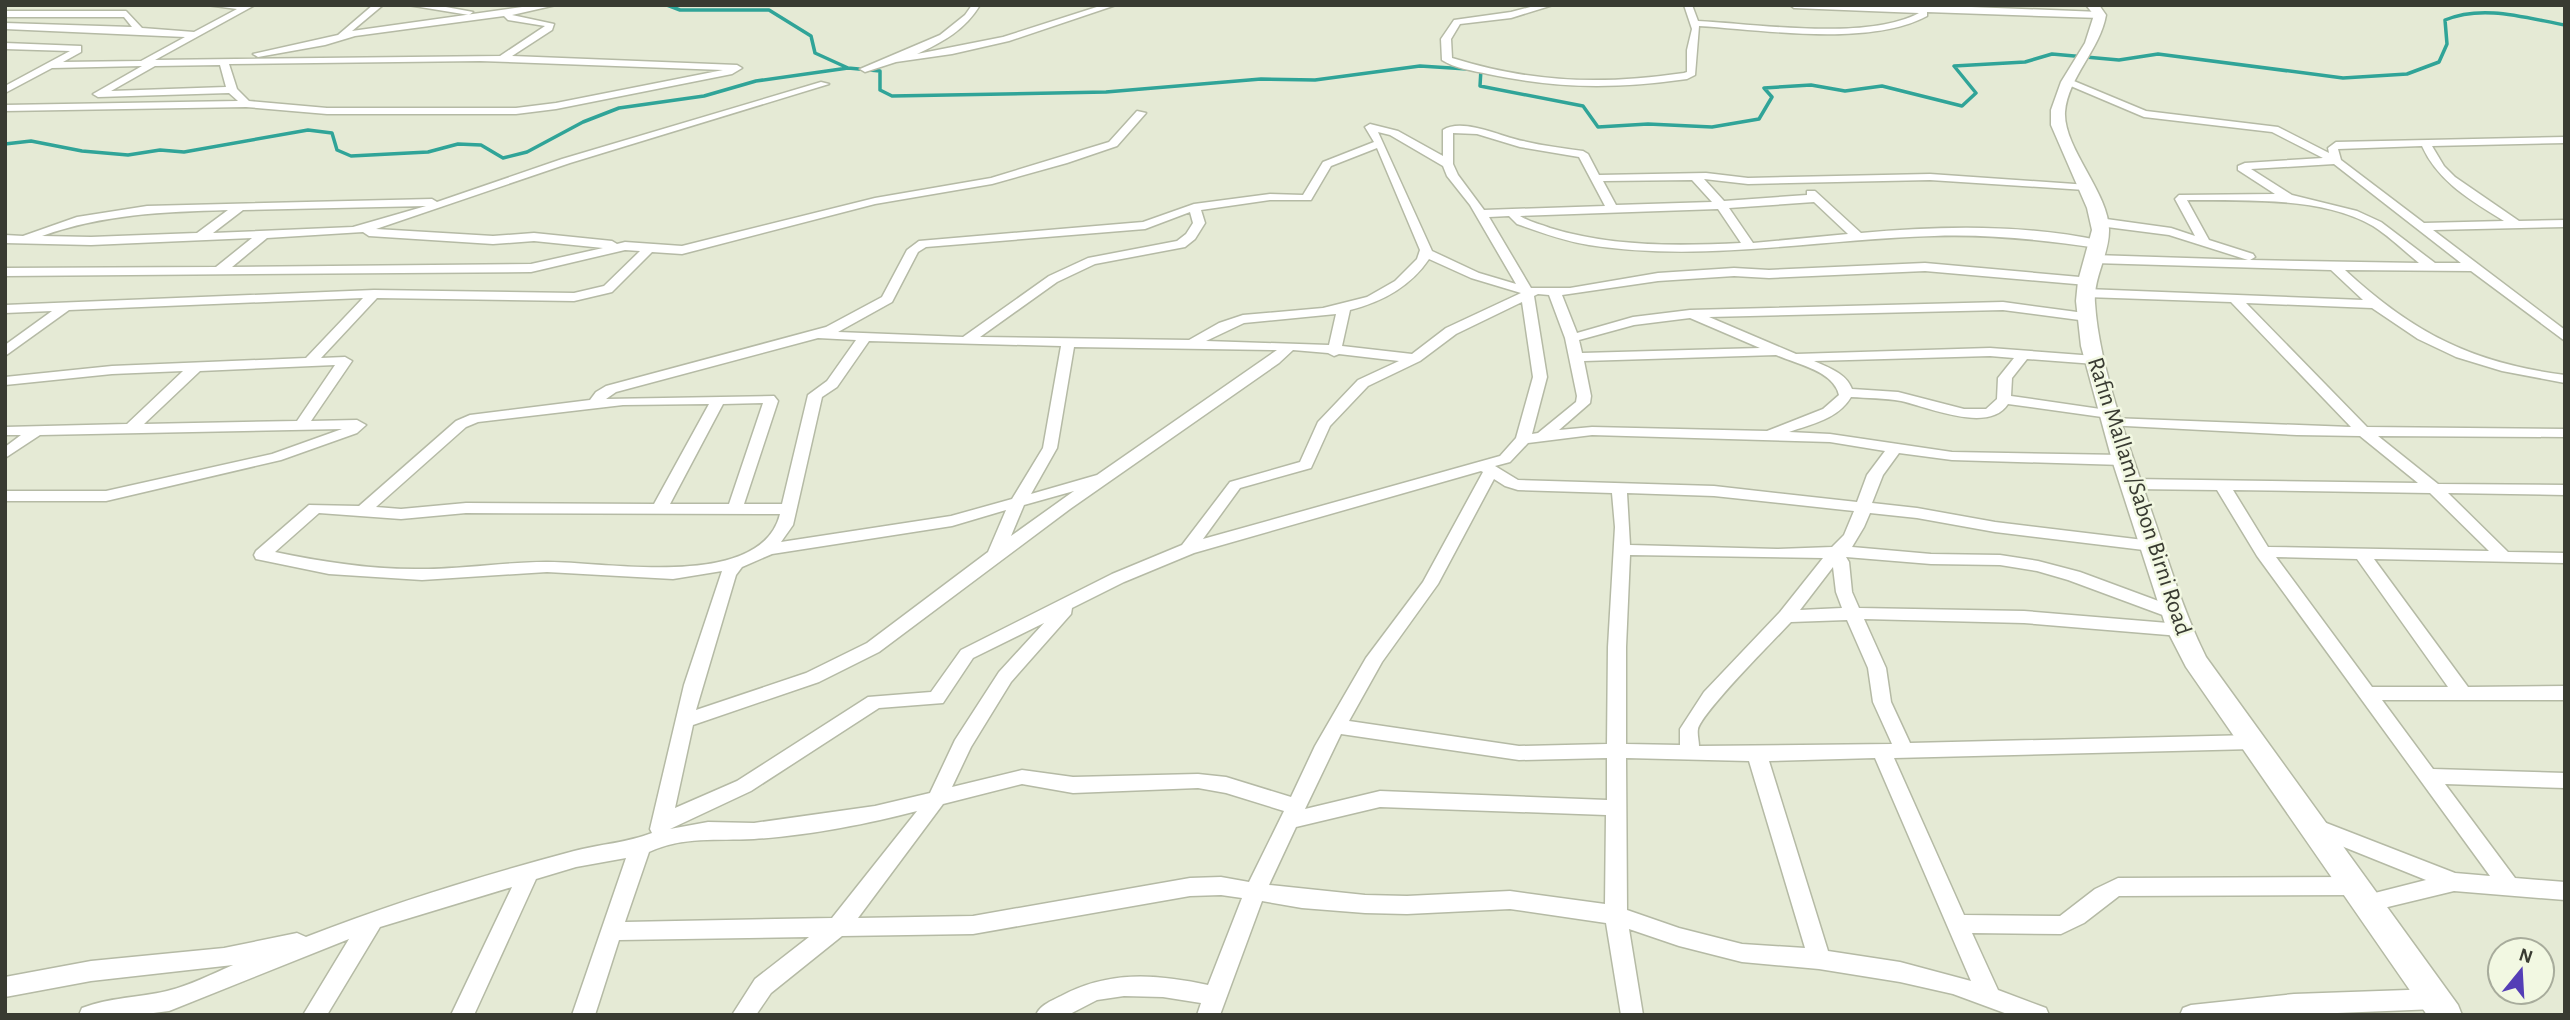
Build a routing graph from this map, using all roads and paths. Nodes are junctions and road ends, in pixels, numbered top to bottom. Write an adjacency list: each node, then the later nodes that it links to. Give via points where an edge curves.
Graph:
1 (21, 5): 17 (street)
2 (61, 5): 18 (street)
3 (211, 5): 12 (street)
4 (379, 5): 27 (street)
5 (412, 5): 19 (street)
6 (552, 5): 19 (street)
7 (976, 5): 30 (street, via 971,15 929,46)
8 (1112, 5): 30 (street, via 1012,39)
9 (1549, 5): 20 (street, via 1503,17)
10 (1688, 5): 21 (street)
11 (1796, 5): 13 (street); 23 (street)
12 (250, 6): 26 (street)
13 (1855, 6): 14 (street); 25 (street)
14 (1918, 8): 16 (street); 25 (street, via 1924,14 1917,20)
15 (1468, 10): 20 (street)
16 (2096, 10): 36 (street, Rafin Mallam/Sabon Birni Road, via 2099,29)
17 (5, 14): 18 (street)
18 (41, 14): 24 (street, via 126,14)
19 (497, 15): 27 (street); 29 (street, via 551,24)
20 (1460, 21): 21 (street, via 1446,39 1449,61 1491,72 1593,85 1690,75)
21 (1694, 23): 23 (street)
22 (5, 26): 24 (street)
23 (1808, 29): 25 (street)
24 (139, 30): 26 (street)
25 (1873, 30)
26 (197, 35): 33 (street)
27 (337, 37): 31 (street)
28 (5, 46): 34 (street, via 80,48)
29 (503, 58): 32 (street); 41 (street, via 737,68 705,79 516,111 286,110)
30 (895, 60): 35 (street)
31 (207, 62): 32 (street); 33 (street)
32 (224, 62): 39 (street)
33 (149, 63): 34 (street); 40 (street)
34 (52, 65): 38 (street)
35 (865, 69)
36 (2069, 82): 48 (street, via 2144,114 2274,129); 53 (street, Rafin Mallam/Sabon Birni Road, via 2056,114)
37 (824, 84): 56 (street, via 661,131)
38 (5, 90)
39 (232, 90): 40 (street); 41 (street)
40 (98, 93): 42 (street)
41 (246, 104): 42 (street)
42 (73, 107): 43 (street)
43 (5, 108)
44 (1141, 113): 75 (street, via 1113,144 1004,178 875,201 682,250)
45 (2565, 140): 46 (street)
46 (2425, 142): 48 (street, via 2336,145); 64 (street, via 2435,164)
47 (1380, 143): 49 (street, via 1370,127 1394,133); 59 (street, via 1327,164 1307,198 1256,198); 76 (street)
48 (2336, 162): 55 (street, via 2242,168); 65 (street)
49 (1448, 164): 51 (street, via 1448,130 1459,129 1579,152); 62 (street)
50 (1695, 176): 51 (street); 52 (street); 57 (street)
51 (1597, 178): 60 (street)
52 (1796, 180): 53 (street, via 1930,177); 54 (street)
53 (2085, 187): 77 (street, Rafin Mallam/Sabon Birni Road)
54 (1818, 198): 57 (street); 68 (street)
55 (2288, 198): 72 (street, via 2183,197); 80 (street, via 2365,216)
56 (445, 202): 58 (street); 66 (street)
57 (1721, 205): 60 (street); 74 (street)
58 (240, 207): 69 (street); 71 (street, via 130,211 77,220)
59 (1194, 207): 94 (street, via 1145,225 923,244 914,250 887,299); 98 (street, via 1199,223 1181,244 1092,261 1053,279)
60 (1612, 209): 61 (street)
61 (1513, 213): 62 (street); 74 (street, via 1521,222 1587,241 1688,249)
62 (1479, 214): 85 (street)
63 (2565, 223): 64 (street)
64 (2518, 225): 65 (street)
65 (2419, 227): 81 (street)
66 (353, 231): 67 (street); 73 (street, via 493,240 534,237)
67 (262, 236): 69 (street); 82 (street)
68 (1858, 237): 74 (street); 77 (street, via 1984,232)
69 (198, 238): 71 (street)
70 (5, 239): 71 (street)
71 (23, 240)
72 (2205, 244): 77 (street, via 2161,230); 78 (street)
73 (625, 246): 75 (street); 82 (street, via 531,268)
74 (1749, 246)
75 (648, 249): 86 (street, via 608,289 591,295)
76 (1427, 253): 85 (street, via 1458,270); 90 (street, via 1391,292)
77 (2093, 260): 78 (street); 84 (street, via 1967,268 1734,272 1658,277 1570,292); 87 (street); 93 (street, Rafin Mallam/Sabon Birni Road)
78 (2278, 264): 79 (street)
79 (2334, 266): 80 (street); 88 (street)
80 (2432, 267): 81 (street)
81 (2471, 267): 96 (street)
82 (220, 270): 83 (street)
83 (5, 272)
84 (1554, 290): 85 (street); 97 (street)
85 (1527, 291): 107 (street, via 1451,331); 127 (street, via 1540,377)
86 (373, 294): 89 (street); 110 (street)
87 (2236, 300): 88 (street); 123 (street)
88 (2376, 304): 112 (street, via 2402,324 2463,355)
89 (64, 308): 91 (street); 102 (street)
90 (1344, 308): 100 (street, via 1238,321 1216,328); 104 (street)
91 (5, 309)
92 (1689, 314): 93 (street, via 2003,306); 97 (street, via 1633,321); 103 (street)
93 (2087, 317): 109 (street, Rafin Mallam/Sabon Birni Road)
94 (818, 335): 95 (street); 117 (street, via 611,389)
95 (865, 337): 98 (street); 143 (street, via 832,384 815,395)
96 (2565, 337)
97 (1572, 338): 106 (street)
98 (966, 341): 99 (street)
99 (1068, 343): 100 (street); 139 (street, via 1050,448)
100 (1189, 346): 101 (street)
101 (1289, 346): 104 (street); 132 (street)
102 (9, 347)
103 (1779, 351): 106 (street); 108 (street)
104 (1334, 352): 107 (street)
105 (2024, 354): 108 (street); 109 (street); 115 (street, via 2005,378)
106 (1576, 357): 126 (street, via 1583,403)
107 (1415, 358): 147 (street, via 1352,391 1323,425 1306,464 1235,485)
108 (1795, 358): 114 (street, via 1839,379)
109 (2095, 360): 118 (street, Rafin Mallam/Sabon Birni Road)
110 (311, 362): 111 (street); 119 (street, via 345,360)
111 (197, 366): 113 (street); 120 (street)
112 (2565, 379)
113 (5, 381)
114 (1847, 393): 115 (street, via 1898,396 1964,413 1996,411); 125 (street, via 1830,411)
115 (2004, 399): 118 (street)
116 (718, 400): 117 (street); 141 (street); 142 (street, via 771,401)
117 (596, 403): 144 (street, via 467,421)
118 (2110, 418): 123 (street); 130 (street, Rafin Mallam/Sabon Birni Road)
119 (300, 425): 120 (street); 138 (street, via 359,425 307,449 106,496)
120 (130, 429): 122 (street)
121 (5, 431): 122 (street)
122 (36, 431): 129 (street)
123 (2364, 432): 124 (street); 136 (street)
124 (2565, 433)
125 (1764, 435): 126 (street, via 1604,431); 128 (street, via 1830,438)
126 (1543, 436): 127 (street)
127 (1523, 439): 131 (street, via 1505,459)
128 (1894, 449): 130 (street, via 1952,456); 140 (street, via 1876,472)
129 (5, 454)
130 (2123, 460): 133 (street, Rafin Mallam/Sabon Birni Road)
131 (1487, 468): 134 (street, via 1518,485); 147 (street); 164 (street, via 1430,584 1375,658)
132 (1099, 479): 139 (street); 152 (street)
133 (2131, 484): 135 (street); 145 (street, Rafin Mallam/Sabon Birni Road)
134 (1619, 487): 140 (street, via 1714,491); 148 (street)
135 (2223, 487): 136 (street); 149 (street)
136 (2436, 490): 137 (street); 153 (street)
137 (2565, 490)
138 (7, 497)
139 (1018, 502): 146 (street, via 952,521); 152 (street)
140 (1865, 508): 145 (street); 150 (street, via 1846,545)
141 (659, 509): 142 (street); 144 (street)
142 (735, 509): 143 (street)
143 (789, 509): 146 (street, via 780,535)
144 (363, 511): 155 (street, via 313,509 263,557 328,569 422,576 547,567 673,574)
145 (2152, 546): 159 (street, Rafin Mallam/Sabon Birni Road)
146 (768, 549): 155 (street)
147 (1188, 549): 156 (street)
148 (1622, 550): 150 (street); 167 (street)
149 (2263, 552): 151 (street); 161 (street)
150 (1835, 553): 157 (street); 158 (street); 159 (street, via 2000,560 2038,566 2074,576)
151 (2362, 554): 153 (street); 162 (street)
152 (993, 556): 163 (street, via 937,602 856,657 779,692)
153 (2504, 557): 154 (street)
154 (2565, 558)
155 (736, 563): 163 (street, via 728,575)
156 (1072, 603): 173 (street, via 1005,677 962,745); 177 (street, via 967,654 936,698 875,702 744,786)
157 (1854, 614): 158 (street); 159 (street); 166 (street, via 1877,668 1882,702)
158 (1786, 616): 169 (street, via 1696,717 1689,729)
159 (2177, 622): 165 (street, Rafin Mallam/Sabon Birni Road, via 2195,661)
160 (2565, 693): 162 (street)
161 (2365, 694): 162 (street); 171 (street)
162 (2463, 694)
163 (685, 721): 177 (street)
164 (1336, 726): 167 (street, via 1519,753); 175 (street)
165 (2253, 742): 166 (street); 176 (street, Rafin Mallam/Sabon Birni Road)
166 (1904, 750): 168 (street)
167 (1617, 751): 169 (street); 174 (street)
168 (1881, 751): 170 (street); 186 (street)
169 (1690, 752): 170 (street)
170 (1757, 754): 190 (street)
171 (2428, 776): 172 (street); 180 (street)
172 (2565, 781)
173 (937, 799): 175 (street, via 1022,777 1073,785 1198,781 1226,785); 177 (street, via 895,810 754,831); 187 (street)
174 (1617, 808): 175 (street, via 1380,799); 184 (street)
175 (1291, 813): 182 (street)
176 (2312, 825): 179 (street); 183 (street, Rafin Mallam/Sabon Birni Road)
177 (653, 836): 178 (street); 189 (street)
178 (529, 873): 185 (street); 198 (street)
179 (2454, 882): 180 (street); 183 (street)
180 (2510, 888): 181 (street)
181 (2565, 891)
182 (1255, 892): 184 (street, via 1365,904 1510,900); 187 (street, via 1190,887 974,925); 193 (street)
183 (2361, 895): 186 (street, via 2118,887 2103,891 2074,922 2061,925); 194 (street, Rafin Mallam/Sabon Birni Road)
184 (1616, 915): 190 (street, via 1742,953); 202 (street)
185 (373, 920): 188 (street); 197 (street)
186 (1957, 924): 192 (street)
187 (837, 928): 189 (street); 200 (street, via 763,986)
188 (343, 932): 191 (street, via 224,958 91,971); 196 (street, via 169,1001)
189 (612, 932): 199 (street)
190 (1819, 959): 192 (street, via 1900,972)
191 (5, 987)
192 (1989, 996): 203 (street)
193 (1211, 1005): 201 (street, via 1177,988 1110,987)
194 (2441, 1007): 195 (street, via 2294,1004)
195 (2195, 1014)
196 (90, 1015)
197 (314, 1015)
198 (462, 1015)
199 (583, 1015)
200 (743, 1015)
201 (1046, 1015)
202 (1632, 1015)
203 (2038, 1015)

